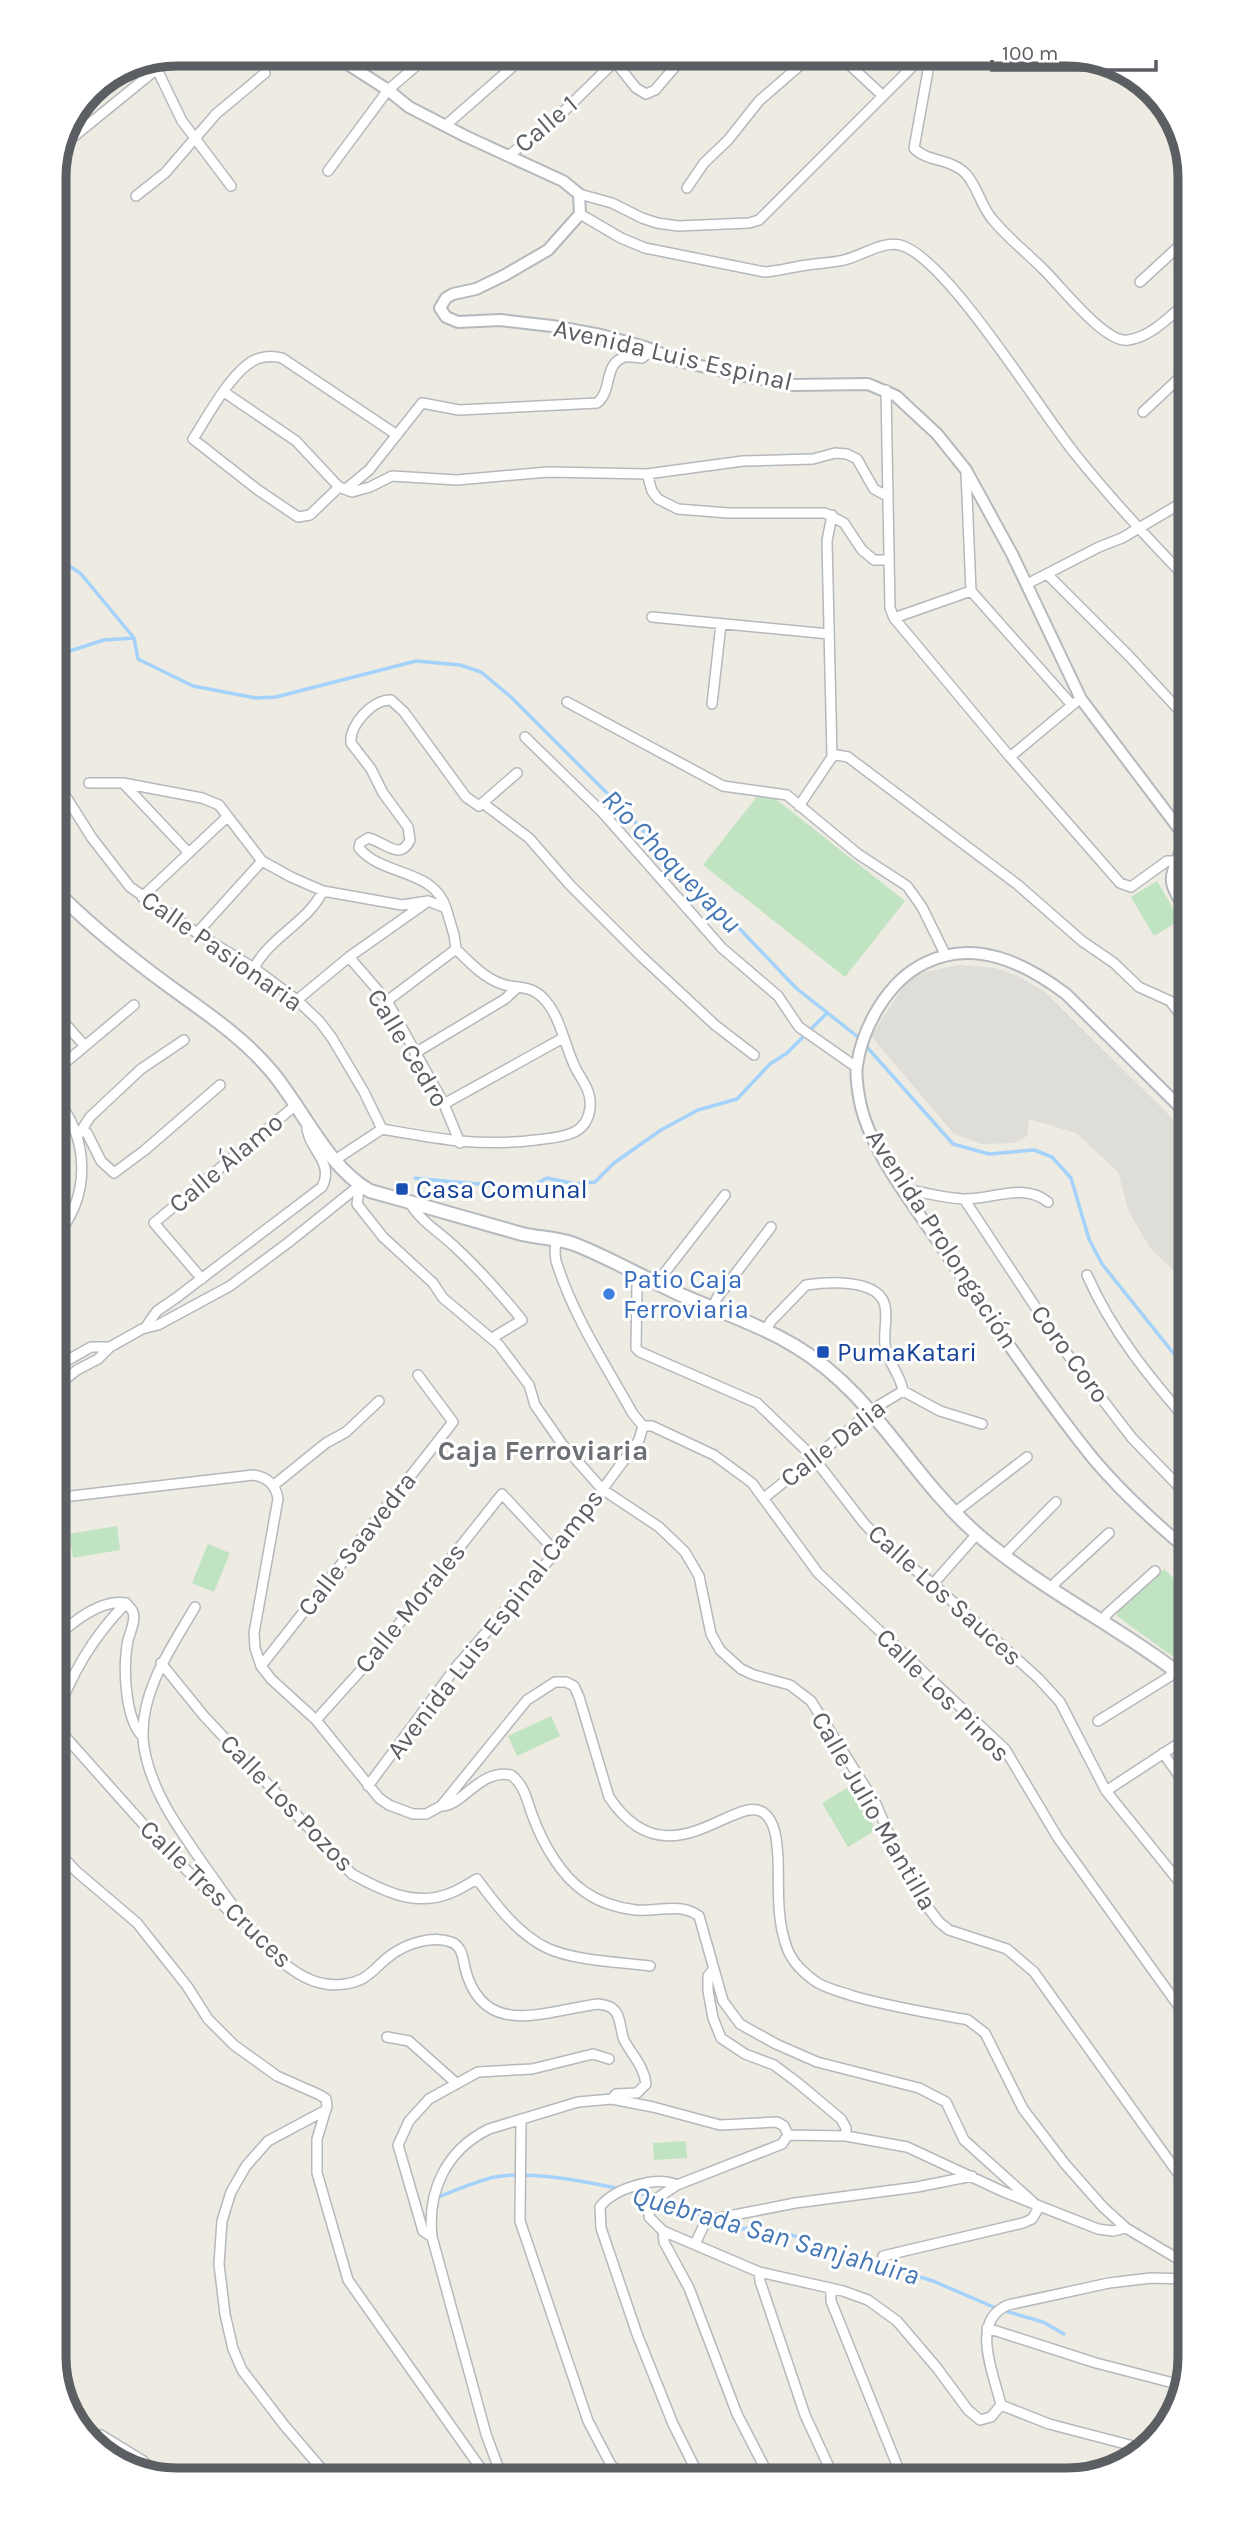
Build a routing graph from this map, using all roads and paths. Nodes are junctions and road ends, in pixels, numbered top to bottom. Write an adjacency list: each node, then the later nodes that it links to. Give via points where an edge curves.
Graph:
1 (351, 66): 14 (street)
2 (415, 66): 14 (street)
3 (513, 66): 16 (street)
4 (604, 66): 19 (street, Calle 1, via 554,121)
5 (619, 66): 6 (street, via 646,94)
6 (675, 67)
7 (798, 67): 22 (street, via 759,101)
8 (852, 67): 15 (street)
9 (912, 67): 15 (street)
10 (929, 67): 28 (street, via 914,148 948,161 967,175 991,218 1079,309 1128,341 1154,329)
11 (156, 69): 18 (street)
12 (146, 71): 17 (street)
13 (265, 73): 18 (street)
14 (387, 90): 16 (street); 20 (street)
15 (882, 95): 23 (street, via 760,220 678,226 657,223)
16 (446, 125): 19 (street)
17 (76, 134)
18 (195, 138): 21 (street); 24 (street, via 165,173)
19 (508, 156): 23 (street, via 563,181)
20 (328, 171)
21 (231, 186)
22 (687, 188)
23 (579, 194): 25 (street)
24 (136, 196)
25 (580, 214): 29 (street, Avenida Luis Espinal, via 548,250 486,284 453,294 442,303 441,312 458,322 500,320 552,326); 41 (street, via 645,248 765,272 842,261 886,246 909,249 948,283 1076,455)
26 (1178, 247): 27 (street)
27 (1140, 282)
28 (1178, 309)
29 (652, 350): 31 (street, Avenida Luis Espinal, via 679,361 794,385 868,384); 34 (street, via 642,358 626,357 615,363 606,394 597,403 459,410 422,403)
30 (1178, 379): 33 (street)
31 (886, 390): 35 (street, Avenida Luis Espinal, via 937,434); 38 (street)
32 (224, 392): 34 (street, via 257,358 282,358); 37 (street, via 296,441); 37 (street, via 193,439 298,517 310,515)
33 (1143, 412)
34 (397, 435): 37 (street, via 369,470)
35 (966, 470): 45 (street, Avenida Luis Espinal); 46 (street)
36 (647, 474): 37 (street, via 558,472 457,480 392,476 363,490); 38 (street, via 846,454 857,459 874,489); 40 (street, via 658,499 678,509)
37 (342, 488)
38 (887, 496): 42 (street)
39 (1178, 505): 41 (street)
40 (832, 515): 42 (street, via 848,527 869,556); 50 (street, via 827,541)
41 (1139, 529): 43 (street); 44 (street)
42 (888, 560): 48 (street)
43 (1178, 570)
44 (1047, 574): 45 (street); 54 (street)
45 (1027, 584): 52 (street, Avenida Luis Espinal)
46 (971, 591): 48 (street); 52 (street)
47 (652, 617): 49 (street)
48 (894, 618): 57 (street)
49 (721, 624): 50 (street); 53 (street)
50 (829, 634): 56 (street)
51 (567, 702): 63 (street, via 723,786 787,795)
52 (1076, 702): 57 (street); 65 (street, Avenida Luis Espinal)
53 (712, 704)
54 (1178, 709)
55 (525, 737): 92 (street, via 602,812 722,948 778,996 800,1027)
56 (832, 757): 63 (street); 84 (street, via 848,757 946,828 1139,987 1170,1001)
57 (1010, 757): 68 (street, via 1126,887 1167,862)
58 (517, 773): 62 (street)
59 (123, 782): 60 (street); 64 (street, via 202,797 219,804); 66 (street)
60 (89, 783)
61 (67, 798): 71 (street, Calle Pasionaria, via 98,846)
62 (484, 804): 74 (street, via 478,806 466,797 391,700 370,709 353,729 351,743 408,827 410,840 399,851 368,838 359,848 386,867 431,884); 90 (street, via 529,838 641,956)
63 (799, 806): 77 (street, via 907,886)
64 (228, 817): 66 (street); 67 (street)
65 (1178, 825)
66 (189, 853): 71 (street)
67 (262, 861): 69 (street); 75 (street)
68 (1177, 861): 70 (street, Avenida Luis Espinal, via 1172,886)
69 (323, 891): 72 (street, via 402,905); 79 (street, via 316,905 269,945)
70 (1178, 896)
71 (142, 897): 75 (street, Calle Pasionaria)
72 (428, 901): 74 (street); 78 (street)
73 (67, 902): 94 (main road, via 89,925 238,1037)
74 (446, 908): 76 (street)
75 (197, 933): 79 (street, Calle Pasionaria)
76 (456, 949): 80 (street, via 488,978); 82 (street)
77 (946, 956): 92 (street, Avenida Prolongación, via 905,975 884,999 866,1030); 96 (street, Avenida Prolongación, via 974,952 1014,961 1043,977)
78 (349, 957): 81 (street); 82 (street, Calle Cedro)
79 (254, 968): 81 (street, Calle Pasionaria)
80 (518, 987): 86 (street, via 545,1000); 89 (street)
81 (297, 1000): 99 (street, Calle Pasionaria, via 332,1038)
82 (387, 1001): 89 (street, Calle Cedro)
83 (134, 1005): 88 (street)
84 (1178, 1011)
85 (67, 1025): 88 (street)
86 (563, 1038): 95 (street); 102 (street, via 588,1088 590,1110 578,1130 570,1136 502,1144)
87 (184, 1040): 100 (street, via 141,1069 90,1117)
88 (84, 1045): 91 (street)
89 (415, 1053): 95 (street, Calle Cedro)
90 (754, 1055)
91 (67, 1061)
92 (858, 1062): 105 (street, Avenida Prolongación, via 865,1121)
93 (220, 1084): 100 (street, via 114,1173 101,1161)
94 (297, 1104): 98 (main road); 115 (street, Calle Álamo, via 154,1223)
95 (444, 1104): 102 (street, Calle Cedro)
96 (1178, 1105)
97 (67, 1115): 101 (street)
98 (307, 1119): 103 (main road); 115 (street, via 306,1132 327,1168 322,1187)
99 (382, 1129): 102 (street); 103 (street)
100 (83, 1130): 101 (street)
101 (76, 1138): 110 (street, via 83,1180)
102 (460, 1143)
103 (335, 1160): 104 (main road)
104 (360, 1185): 108 (main road); 118 (street, via 230,1286); 120 (street, Calle Julio Mantilla, via 357,1204 383,1237 443,1298)
105 (903, 1189): 107 (street); 142 (street, Avenida Prolongación, via 1003,1337 1092,1457)
106 (724, 1195): 116 (street)
107 (964, 1199): 109 (street, via 1025,1192); 134 (street, Coro Coro, via 1062,1347 1132,1438)
108 (409, 1201): 112 (main road); 120 (street, via 416,1214 459,1251 522,1320)
109 (1048, 1202)
110 (67, 1225)
111 (771, 1227): 117 (street)
112 (556, 1240): 114 (main road); 130 (street, via 557,1266 578,1311)
113 (1087, 1275): 127 (street, via 1129,1350)
114 (640, 1276): 116 (main road); 131 (street, Calle Los Sauces, via 635,1343 640,1352 757,1403)
115 (202, 1279): 118 (street, via 157,1311)
116 (659, 1284): 117 (main road)
117 (713, 1307): 119 (main road)
118 (145, 1328): 121 (street)
119 (766, 1330): 125 (street, via 806,1285 870,1288 885,1306 886,1352); 128 (main road, via 820,1363)
120 (492, 1339): 135 (street, Calle Julio Mantilla, via 529,1385 536,1405 562,1444)
121 (110, 1347): 122 (street, via 91,1347); 124 (street)
122 (66, 1361)
123 (418, 1374): 153 (street, Calle Saavedra, via 453,1422)
124 (66, 1378)
125 (903, 1391): 128 (street, Calle Dalia); 129 (street, via 940,1411)
126 (379, 1401): 133 (street, via 346,1432)
127 (1178, 1409)
128 (872, 1412): 131 (street, Calle Dalia); 139 (main road)
129 (982, 1424)
130 (643, 1426): 135 (street, Avenida Luis Espinal Camps, via 639,1440); 137 (street, Calle Los Pinos, via 714,1455)
131 (813, 1457): 137 (street, Calle Dalia); 146 (street, Calle Los Sauces, via 884,1545)
132 (1027, 1457): 139 (street)
133 (274, 1485): 136 (street, via 253,1475); 153 (street, via 278,1499 254,1633)
134 (1178, 1486)
135 (602, 1489): 143 (street, Avenida Luis Espinal Camps); 181 (street, Calle Julio Mantilla, via 659,1527 693,1563 711,1634 729,1660 754,1675 790,1685 811,1701 876,1804 930,1912 949,1930 998,1944 1034,1972)
136 (66, 1497)
137 (765, 1498): 172 (street, Calle Los Pinos, via 818,1573 1004,1749 1058,1838)
138 (1056, 1502): 144 (street)
139 (954, 1513): 141 (main road)
140 (1109, 1533): 147 (street)
141 (977, 1534): 144 (main road); 146 (street)
142 (1178, 1542)
143 (556, 1552): 157 (street, Calle Morales, via 502,1494 371,1659); 164 (street, Avenida Luis Espinal Camps, via 456,1667)
144 (1003, 1556): 147 (main road)
145 (1155, 1571): 150 (street)
146 (933, 1584): 165 (street, Calle Los Sauces, via 1060,1702)
147 (1051, 1590): 150 (main road)
148 (126, 1604): 151 (street, via 116,1602); 156 (street, via 82,1658); 160 (street, via 134,1618 127,1654 130,1712)
149 (195, 1607): 152 (street)
150 (1102, 1622): 154 (main road)
151 (66, 1628)
152 (161, 1663): 160 (street, via 145,1710); 170 (street, Calle Los Pozos, via 204,1716 352,1874 393,1893 420,1899 447,1895 477,1879 501,1911 548,1948)
153 (261, 1666): 157 (street)
154 (1175, 1670): 155 (main road); 158 (street)
155 (1178, 1672)
156 (66, 1688)
157 (316, 1720): 164 (street)
158 (1098, 1721)
159 (66, 1736): 169 (street, Calle Tres Cruces, via 169,1853)
160 (143, 1737): 169 (street, via 156,1788 170,1815)
161 (1178, 1744): 162 (street)
162 (1163, 1754): 163 (street); 165 (street)
163 (1178, 1775)
164 (368, 1786): 166 (street, via 389,1805 413,1814 426,1814)
165 (1106, 1791): 168 (street, Calle Los Sauces)
166 (441, 1806): 171 (street, via 452,1804 485,1780 511,1775 521,1785 534,1821 568,1878 586,1894 610,1904 696,1913); 185 (street, via 527,1700 549,1684 561,1681 574,1686 602,1780 617,1808 637,1827 654,1835 676,1836 757,1808 768,1816 777,1841 782,1931 796,1964 820,1984 840,1992 968,2020 980,2027 1023,2109 1072,2172)
167 (66, 1860): 177 (street, via 136,1923 227,2038 277,2077 323,2096)
168 (1178, 1880)
169 (241, 1917): 176 (street, Calle Tres Cruces, via 281,1961 316,1982 337,1985 362,1979 402,1948 433,1939 457,1946 471,1989 487,2007 499,2012 527,2015 598,2004 615,2009 646,2084 637,2094 615,2094)
170 (650, 1966)
171 (713, 1970): 180 (street, via 708,1991 721,2038 798,2083 841,2119); 184 (street, via 723,2001 740,2024 817,2062 919,2088 946,2102 964,2140)
172 (1178, 2005)
173 (387, 2037): 175 (street, via 409,2040)
174 (609, 2059): 175 (street, via 593,2054 532,2069 478,2072)
175 (456, 2083): 187 (street, via 429,2099 409,2121 398,2145 423,2231)
176 (612, 2099): 178 (street, via 578,2102); 179 (street, via 720,2125 777,2122)
177 (326, 2110): 200 (street, via 268,2141 246,2165 222,2221 219,2264 225,2314 242,2370); 201 (street, via 317,2139 317,2172 348,2280)
178 (521, 2119): 187 (street, via 475,2136 447,2164 431,2206); 203 (street, via 520,2221 588,2421)
179 (788, 2135): 180 (street); 183 (street, via 782,2144)
180 (846, 2136): 182 (street, via 907,2147)
181 (1178, 2173)
182 (972, 2176): 184 (street); 188 (street, via 714,2219 704,2225)
183 (677, 2185): 186 (street, via 650,2203 652,2222); 204 (street, via 659,2182 613,2193 600,2207 600,2214 655,2384)
184 (1034, 2203): 185 (street, via 1098,2229); 189 (street, via 1036,2214 1023,2223)
185 (1126, 2228): 190 (street)
186 (663, 2231): 188 (street); 205 (street, via 737,2414)
187 (432, 2237): 202 (street)
188 (695, 2245): 191 (street)
189 (883, 2256)
190 (1178, 2259)
191 (759, 2272): 193 (street); 206 (street, via 805,2415)
192 (1178, 2279): 194 (street, via 1109,2283 1032,2299 998,2309)
193 (831, 2288): 196 (street, via 868,2300 897,2321 980,2420 991,2417); 207 (street, via 831,2301)
194 (987, 2328): 195 (street); 196 (street)
195 (1174, 2383)
196 (1001, 2405): 198 (street, via 1049,2424)
197 (99, 2435): 199 (street)
198 (1133, 2446)
199 (144, 2462)
200 (320, 2467)
201 (480, 2467)
202 (498, 2467)
203 (614, 2467)
204 (695, 2468)
205 (765, 2468)
206 (829, 2468)
207 (898, 2468)

